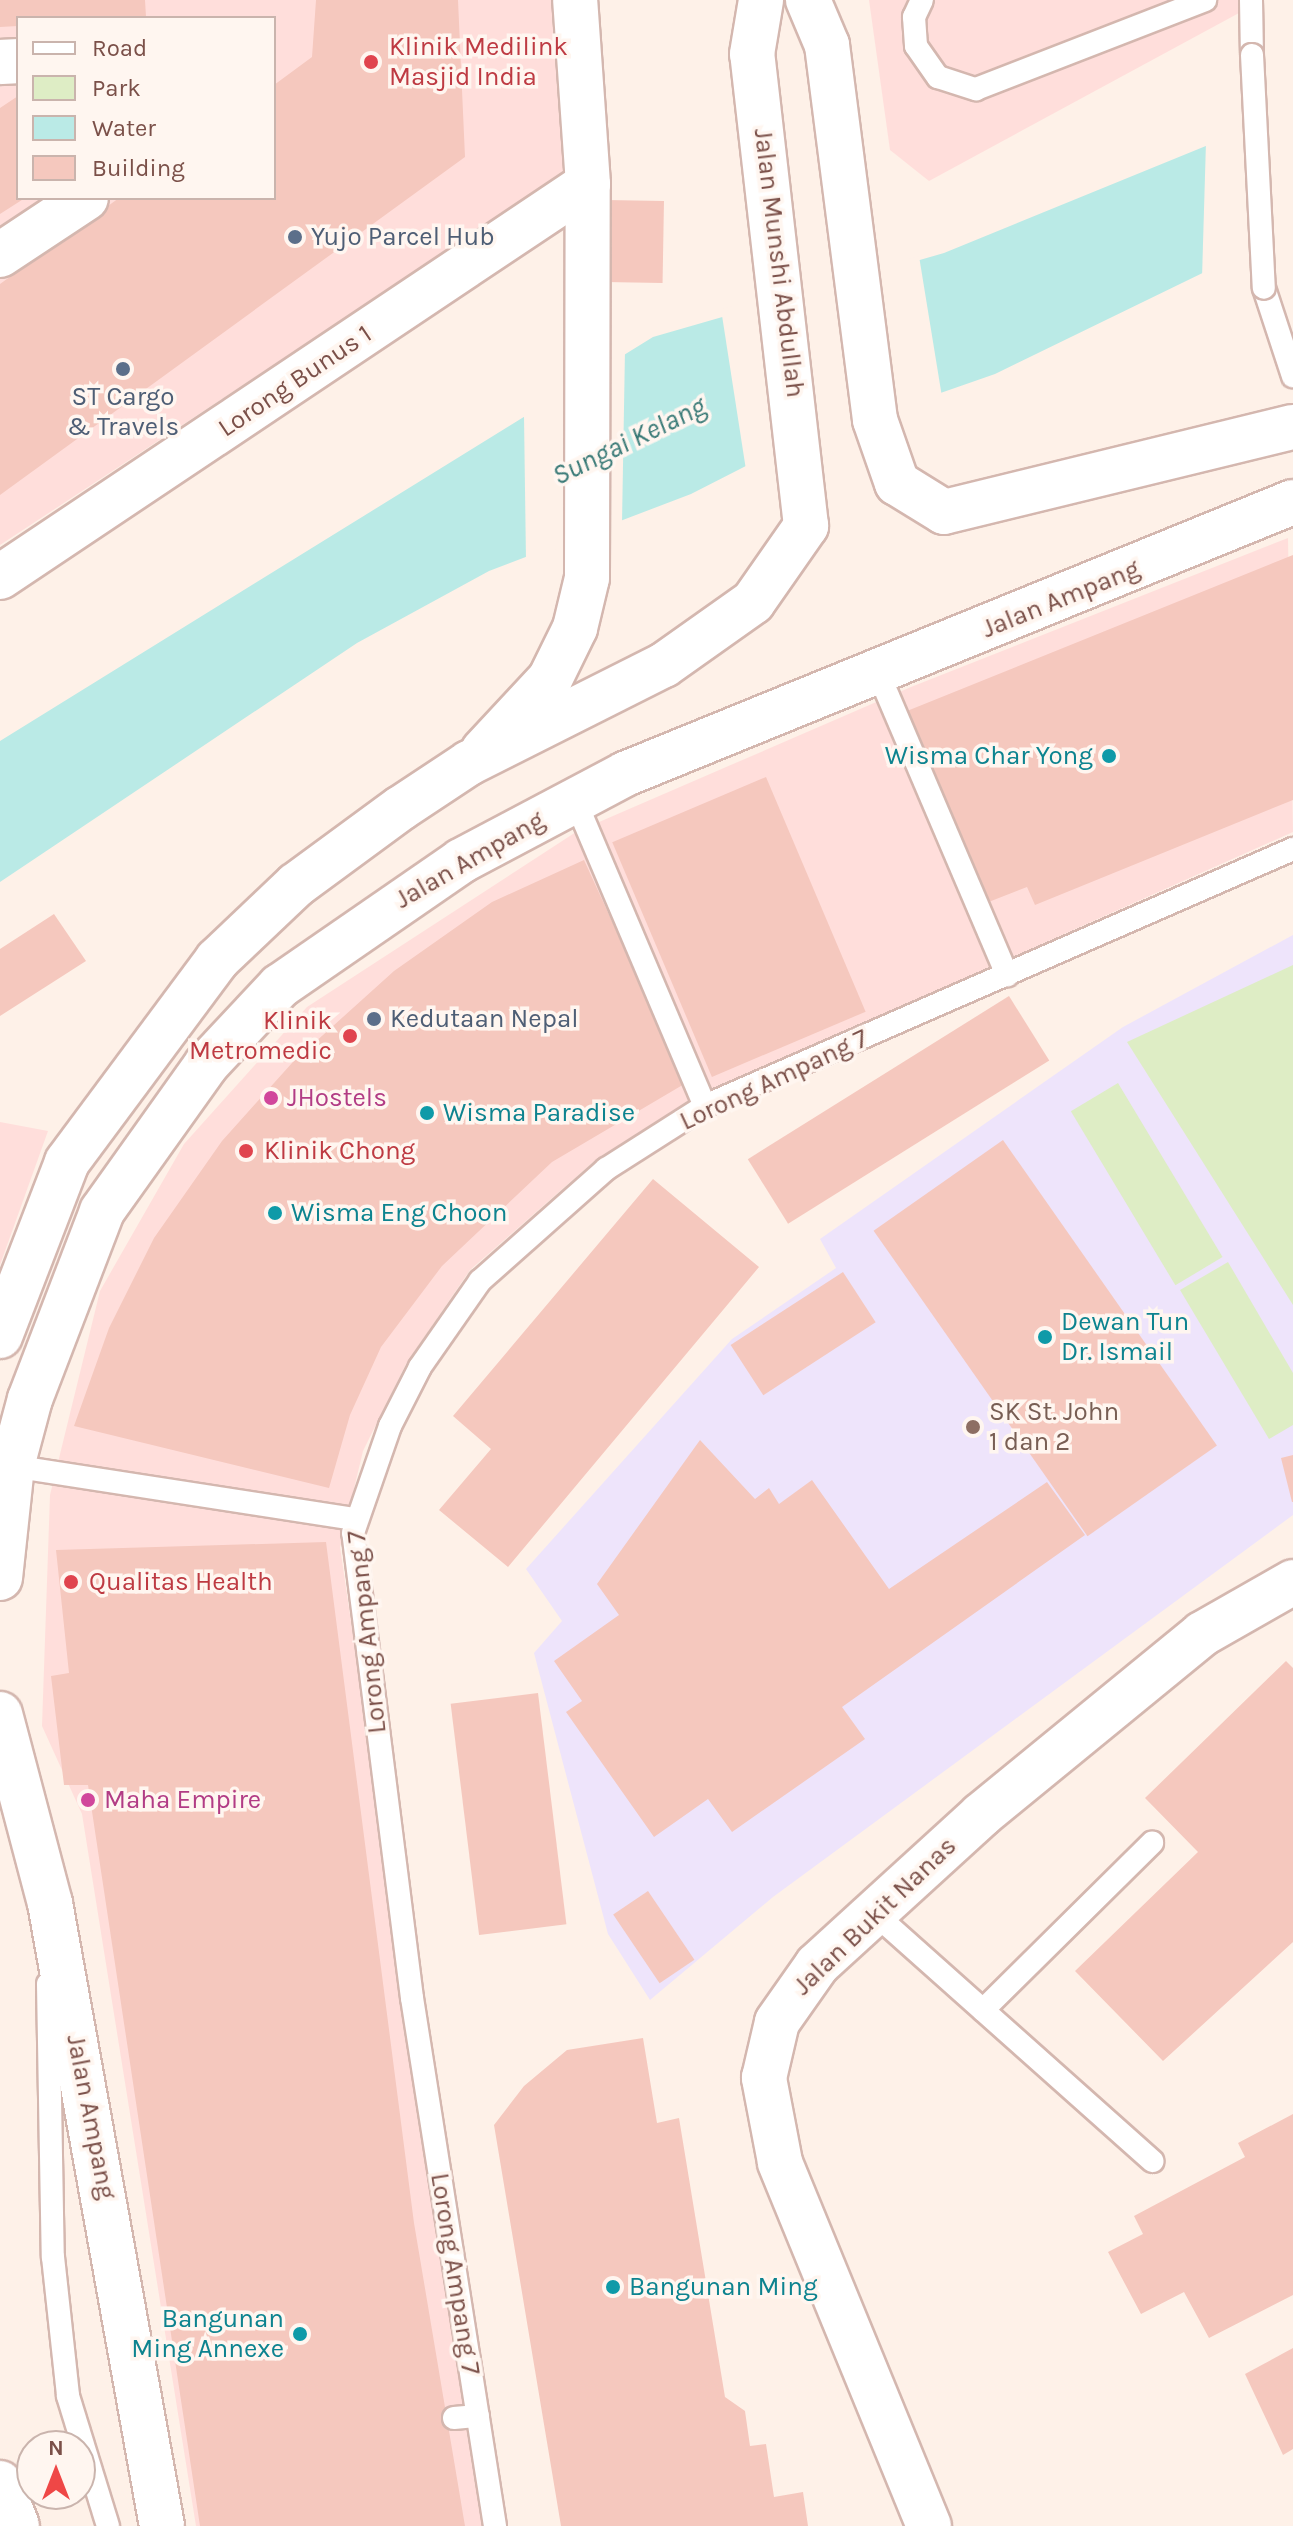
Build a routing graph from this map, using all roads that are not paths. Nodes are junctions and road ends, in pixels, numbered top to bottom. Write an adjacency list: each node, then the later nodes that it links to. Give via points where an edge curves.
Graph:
1 (575, 0): 7 (street)
2 (761, 0): 15 (street, Jalan Munshi Abdullah, via 752,54 802,446 806,526 753,602 702,638)
3 (808, 0): 11 (street, via 827,45 875,420 897,483 944,512)
4 (922, 0): 5 (lane, via 914,17 916,46 938,77 976,89)
5 (1205, 0)
6 (1251, 0): 10 (lane, bridge, via 1264,288)
7 (588, 184): 13 (street, Lorong Bunus 1); 15 (street, via 587,578 575,628 550,679 514,726)
8 (83, 200): 9 (street)
9 (0, 255)
10 (1293, 376)
11 (1293, 427)
12 (1291, 509): 14 (street, Jalan Ampang)
13 (0, 577)
14 (877, 670): 16 (street, Jalan Ampang); 18 (lane)
15 (469, 763): 20 (street, via 345,846 217,960 67,1162)
16 (575, 800): 19 (lane); 21 (street, Jalan Ampang, via 461,861 348,936 280,986 206,1065 102,1211 66,1293)
17 (1293, 849): 18 (lane, Lorong Ampang 7)
18 (1007, 975): 19 (lane, Lorong Ampang 7)
19 (705, 1106): 22 (lane, Lorong Ampang 7, via 606,1169 480,1281 420,1367)
20 (0, 1336)
21 (12, 1466): 22 (lane); 23 (street, Jalan Ampang)
22 (354, 1519): 32 (lane, Lorong Ampang 7, via 412,1998)
23 (0, 1578)
24 (1293, 1582): 29 (street, Jalan Bukit Nanas, via 1202,1634)
25 (0, 1714): 26 (street, Jalan Ampang)
26 (0, 1733): 28 (street, Jalan Ampang)
27 (1152, 1843): 30 (lane)
28 (50, 1903): 34 (lane, via 46,2065 53,2257 70,2408); 35 (street, Jalan Ampang)
29 (874, 1913): 30 (lane); 37 (street, Jalan Bukit Nanas, via 792,1994 764,2078 780,2162)
30 (983, 2010): 31 (lane)
31 (1152, 2161)
32 (478, 2416): 33 (lane); 36 (lane, Lorong Ampang 7)
33 (454, 2418)
34 (108, 2526)
35 (162, 2526)
36 (495, 2526)
37 (929, 2526)

